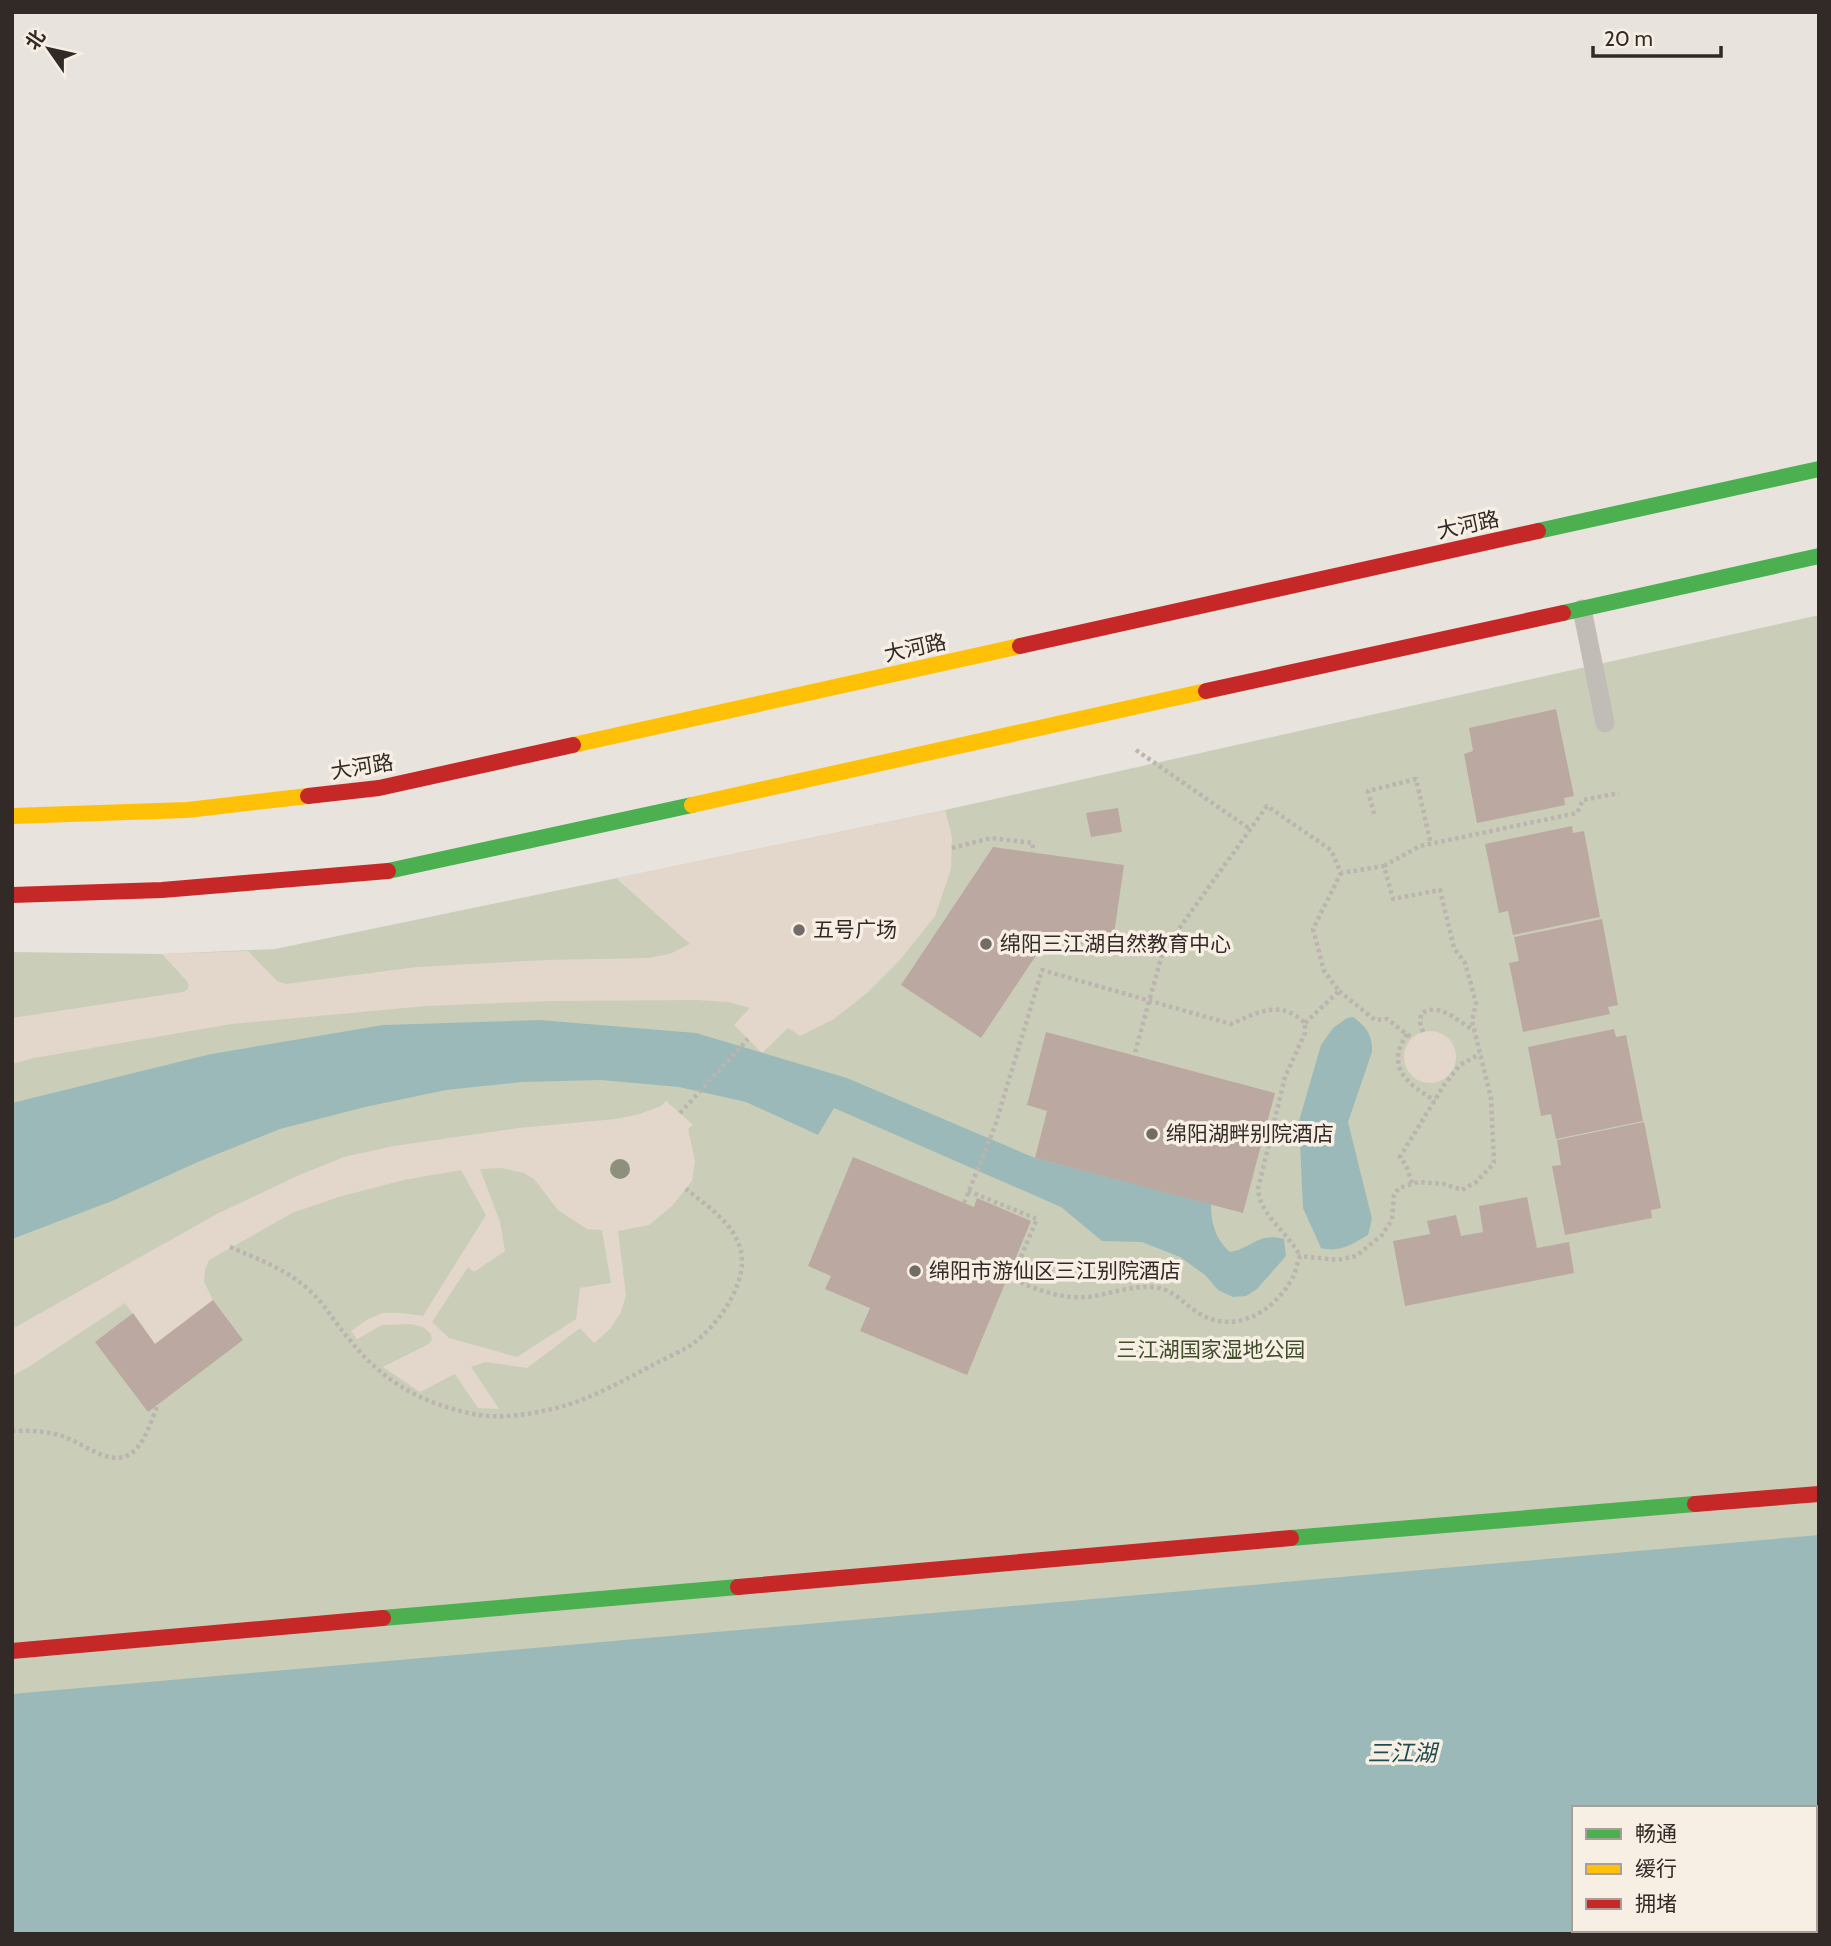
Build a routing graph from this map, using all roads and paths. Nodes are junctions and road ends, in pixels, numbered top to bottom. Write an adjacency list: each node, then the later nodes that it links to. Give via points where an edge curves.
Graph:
1 (1819, 469): 8 (main road, 大河路, via 379,788 187,810)
2 (1819, 556): 3 (main road)
3 (1582, 609): 4 (lane); 15 (main road, via 393,871 162,890)
4 (1605, 723)
5 (1132, 748): 9 (path)
6 (1619, 793): 10 (path, via 1583,800 1577,813)
7 (1374, 814): 10 (path, via 1368,791 1416,779)
8 (12, 816)
9 (1250, 829): 14 (path, via 1267,806 1331,850); 17 (path, via 1163,951)
10 (1431, 844): 13 (path)
11 (952, 848): 12 (path, via 991,838 1033,843)
12 (1032, 852)
13 (1384, 866): 14 (path); 19 (path, via 1393,900 1440,890 1454,948 1465,963 1476,1003)
14 (1341, 873): 16 (path, via 1313,929 1324,971)
15 (12, 895)
16 (1339, 992): 18 (path); 24 (path, via 1375,1020 1387,1019 1410,1036 1400,1045 1399,1068 1411,1084)
17 (1150, 1001): 18 (path, via 1231,1024 1278,1008 1294,1012); 23 (path); 27 (path, via 1042,970 995,1126)
18 (1306, 1023): 31 (path, via 1285,1077 1258,1189 1266,1213)
19 (1475, 1031): 20 (path, via 1438,1009 1427,1009 1420,1014); 22 (path)
20 (1423, 1032)
21 (748, 1039): 25 (path)
22 (1480, 1054): 24 (path, via 1460,1065); 26 (path, via 1491,1098 1494,1163 1462,1190)
23 (1134, 1056)
24 (1435, 1101): 26 (path, via 1400,1157)
25 (680, 1113)
26 (1412, 1183): 31 (path, via 1394,1195 1392,1220 1382,1235 1356,1256)
27 (970, 1188): 29 (path); 31 (path, via 1037,1219 1010,1277 1062,1297 1161,1288 1200,1314 1220,1322 1238,1321 1259,1315 1278,1298 1293,1277)
28 (686, 1189): 38 (path, via 722,1219 736,1237 741,1254 741,1273 720,1317 692,1344 596,1395 552,1409)
29 (964, 1203)
30 (230, 1247): 33 (path, via 275,1266 308,1289)
31 (1300, 1256)
32 (354, 1335): 33 (path)
33 (348, 1338): 35 (path)
34 (401, 1379): 35 (path)
35 (397, 1385): 38 (path, via 441,1405)
36 (158, 1404): 39 (path, via 143,1439 124,1458 109,1458 64,1437)
37 (488, 1409): 38 (path)
38 (490, 1416)
39 (12, 1431)
40 (1819, 1494): 41 (main road)
41 (12, 1651)

